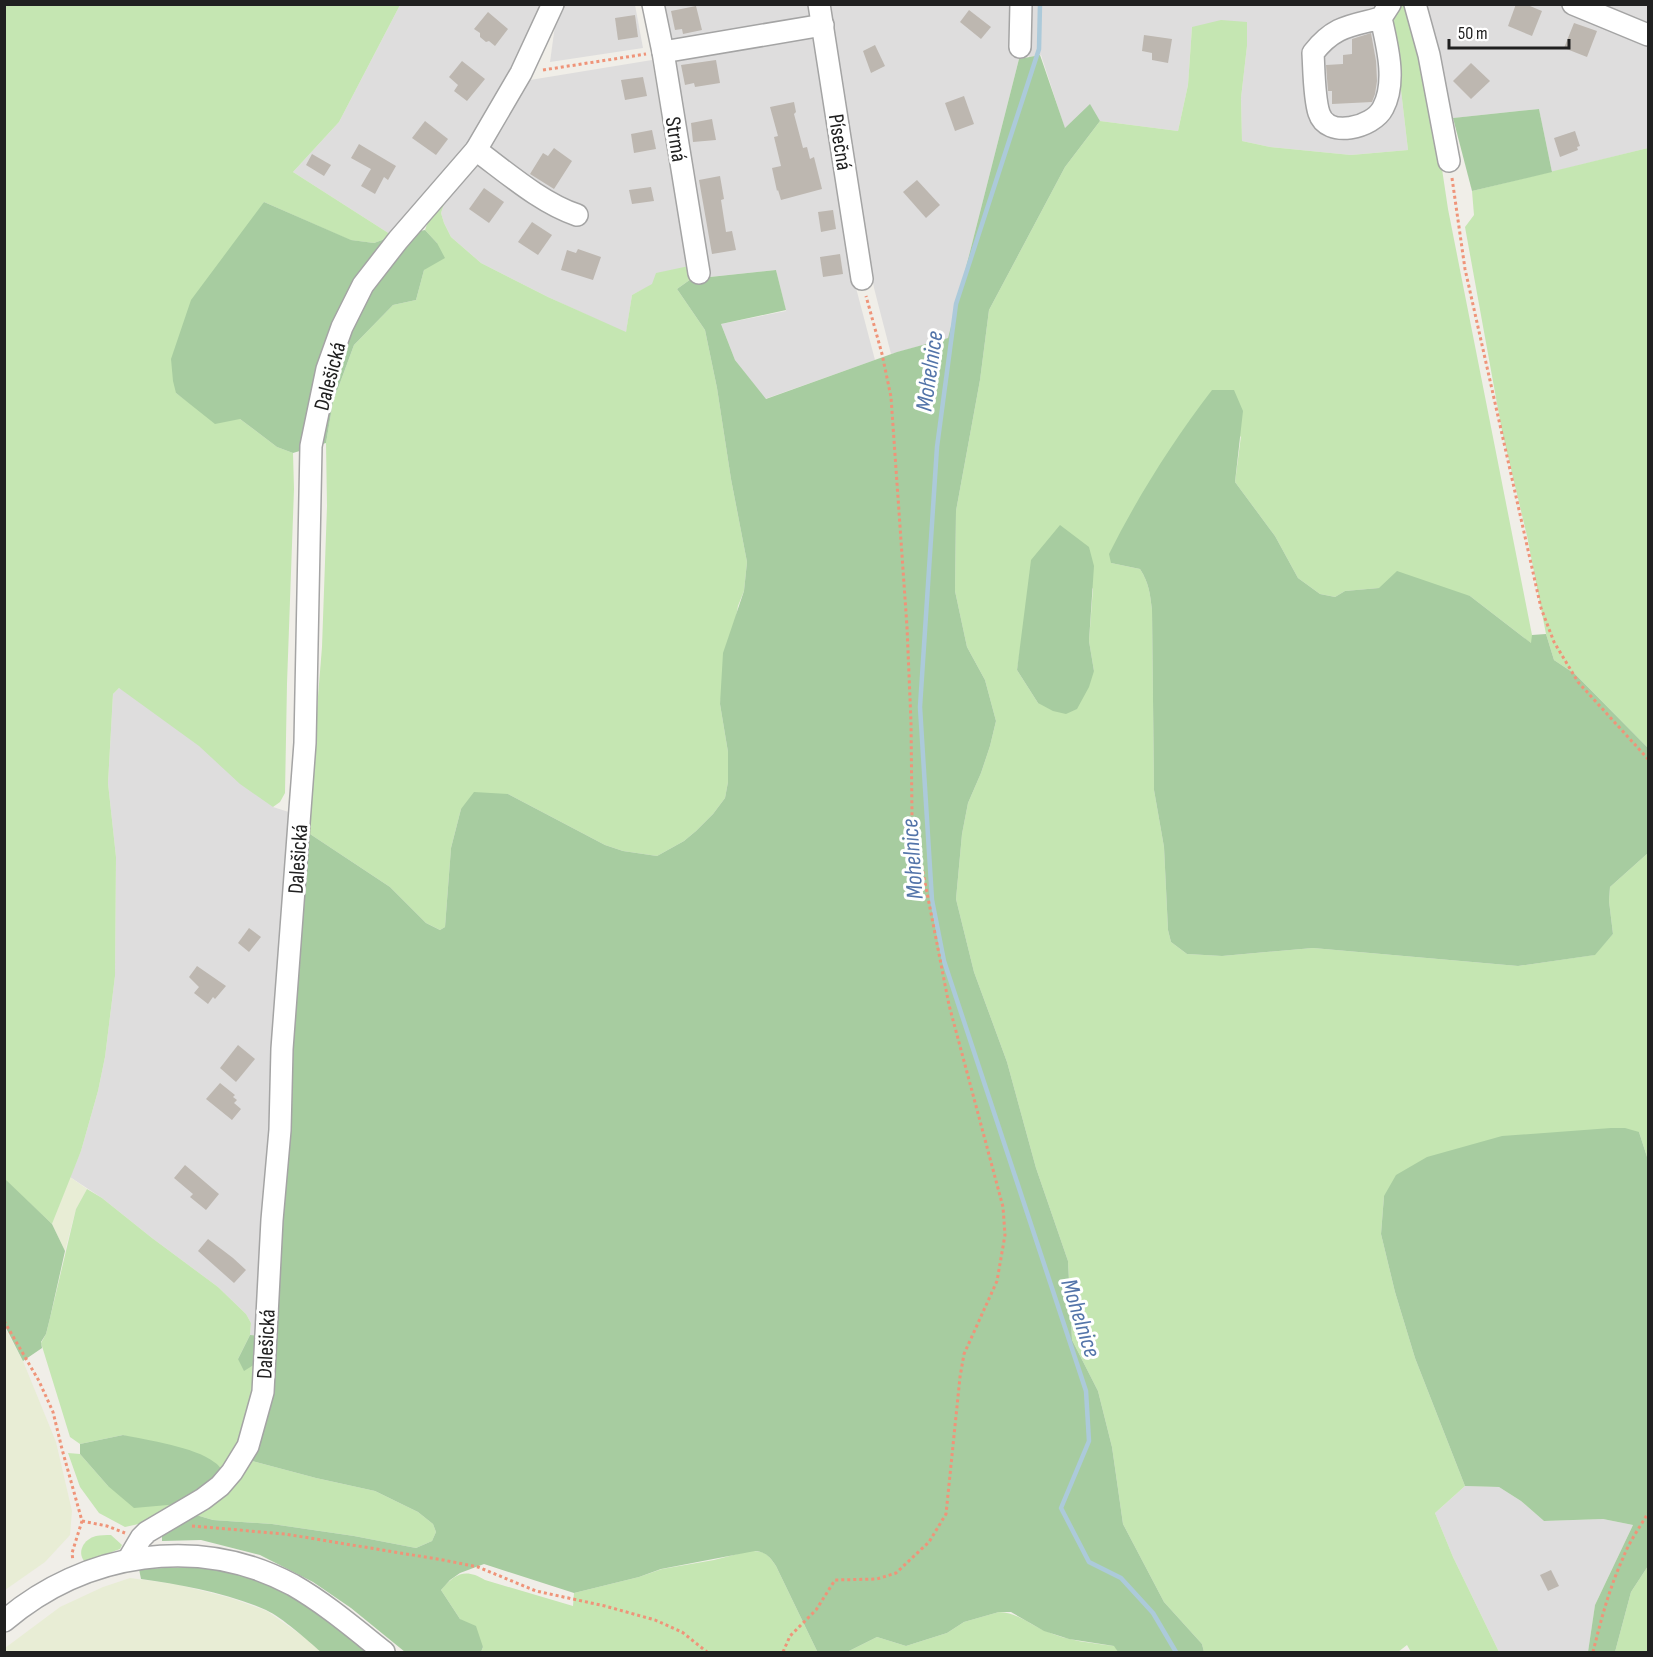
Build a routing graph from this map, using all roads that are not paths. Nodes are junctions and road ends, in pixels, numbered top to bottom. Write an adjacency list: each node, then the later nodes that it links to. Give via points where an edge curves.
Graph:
1 (553, 4): 11 (street, Dalešická, via 521,73)
2 (652, 4): 10 (street, Strmá)
3 (1021, 4): 9 (street)
4 (1415, 4): 12 (street)
5 (1573, 4): 8 (street)
6 (1385, 11): 6 (street, via 1340,28 1313,53 1319,114 1327,124 1340,128 1359,126 1383,109 1389,89)
7 (821, 15): 10 (street); 15 (street, Písečná)
8 (1648, 35)
9 (1020, 48)
10 (663, 52): 14 (street, Strmá)
11 (476, 150): 13 (street, via 549,202); 16 (street, Dalešická, via 363,285 327,369 311,446 305,743 282,1049 263,1392 248,1446 232,1472 203,1499 147,1532)
12 (1449, 161)
13 (577, 215)
14 (699, 273)
15 (862, 279)
16 (128, 1560): 17 (street, via 75,1578 21,1606); 18 (street, via 172,1555 219,1558 268,1574 314,1598)
17 (4, 1621)
18 (384, 1653)

